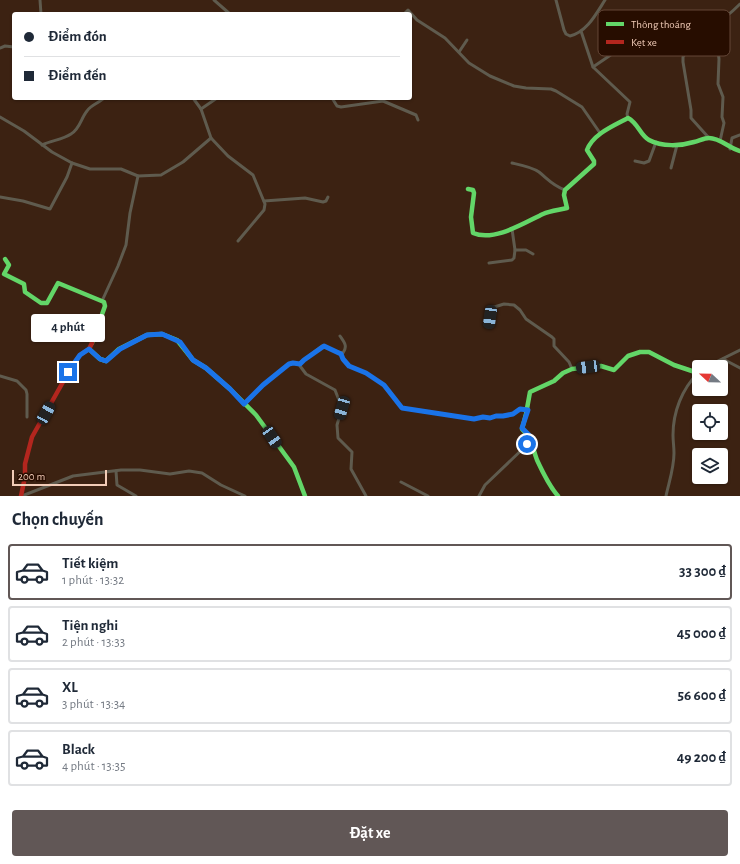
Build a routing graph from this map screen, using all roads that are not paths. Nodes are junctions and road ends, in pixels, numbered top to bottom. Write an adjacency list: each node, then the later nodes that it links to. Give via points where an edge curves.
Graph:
1 (40, 0): 6 (street)
2 (214, 0): 7 (street)
3 (556, 0): 10 (street, via 566,34 568,36)
4 (605, 0): 10 (street)
5 (740, 4): 8 (street)
6 (41, 12)
7 (228, 12)
8 (730, 13)
9 (412, 14): 14 (street, via 445,38)
10 (581, 31): 18 (street)
11 (467, 40): 14 (street)
12 (12, 47): 13 (street)
13 (0, 48)
14 (458, 52): 27 (street, via 490,76 514,86 556,91 585,110)
15 (610, 56): 18 (street)
16 (685, 56): 30 (street, via 691,118)
17 (719, 56): 31 (street, via 718,84 723,97 724,123)
18 (594, 67): 25 (street, via 629,99)
19 (101, 100): 33 (street, via 87,111 73,133)
20 (194, 100): 23 (street)
21 (214, 100): 23 (street)
22 (333, 100): 26 (street, via 341,107 384,101 416,115)
23 (200, 109): 29 (street)
24 (0, 117): 33 (street)
25 (628, 118): 27 (street); 32 (street, via 633,120 649,140)
26 (418, 120)
27 (600, 134): 43 (street, via 587,149 594,164)
28 (740, 135): 35 (street, via 732,138)
29 (211, 138): 41 (street, via 183,162 161,175); 46 (street, via 228,156 253,175)
30 (709, 138): 31 (street); 34 (street)
31 (720, 141): 35 (street)
32 (656, 142): 34 (street); 37 (street, via 649,161)
33 (42, 145): 38 (street)
34 (677, 145): 40 (street)
35 (730, 149): 36 (street)
36 (740, 151)
37 (636, 162)
38 (72, 163): 41 (street, via 90,168 121,169); 44 (street, via 50,209)
39 (512, 164): 43 (street, via 526,166)
40 (671, 168)
41 (138, 176): 53 (street, via 126,245)
42 (468, 189): 47 (street, via 474,193 471,217 474,234 488,235)
43 (565, 190): 47 (street, via 567,208 544,214)
44 (0, 197)
45 (328, 198): 46 (street, via 323,202 306,198)
46 (264, 201): 48 (street, via 264,210)
47 (512, 228): 49 (street)
48 (238, 241)
49 (516, 250): 50 (street, via 526,250); 52 (street, via 512,260)
50 (533, 254)
51 (5, 259): 53 (street, via 9,265 4,274 24,284 24,291 41,303 47,303 58,284)
52 (488, 263)
53 (102, 301): 56 (street, via 104,308)
54 (489, 327): 62 (street, via 491,308 504,304 514,305 526,319 554,339 554,346)
55 (340, 336): 58 (street, via 346,345)
56 (89, 349): 66 (street, via 106,361 120,349 147,335 166,336 180,342 193,360 206,368); 73 (street, via 80,355 72,366 32,438 25,464)
57 (740, 350): 59 (street)
58 (341, 354): 60 (street, via 322,346); 67 (street, via 349,366 384,385 402,408 474,419 513,414 520,409)
59 (722, 359): 61 (street)
60 (300, 364): 66 (street, via 289,364); 77 (street, via 300,368 306,374 337,391 342,408 337,425 338,438 352,452 351,469)
61 (740, 368)
62 (572, 369): 63 (street, via 601,366 614,370 628,356 649,352 674,366); 67 (street, via 530,392)
63 (692, 370)
64 (0, 376): 68 (street, via 17,381 26,391)
65 (692, 380): 81 (street, via 683,393 676,412 672,471)
66 (244, 404): 76 (street, via 256,415 294,467)
67 (528, 410): 69 (street, via 522,428)
68 (27, 417)
69 (531, 440): 79 (street, via 487,484); 80 (street, via 537,459 551,488)
70 (116, 471): 72 (street, via 146,470 170,474 194,471 206,474 221,486); 73 (street, via 73,476); 74 (street, via 118,485)
71 (401, 482): 78 (street)
72 (240, 495): 75 (street)
73 (21, 496)
74 (136, 496)
75 (245, 496)
76 (305, 496)
77 (366, 496)
78 (428, 496)
79 (479, 496)
80 (558, 496)
81 (666, 496)

